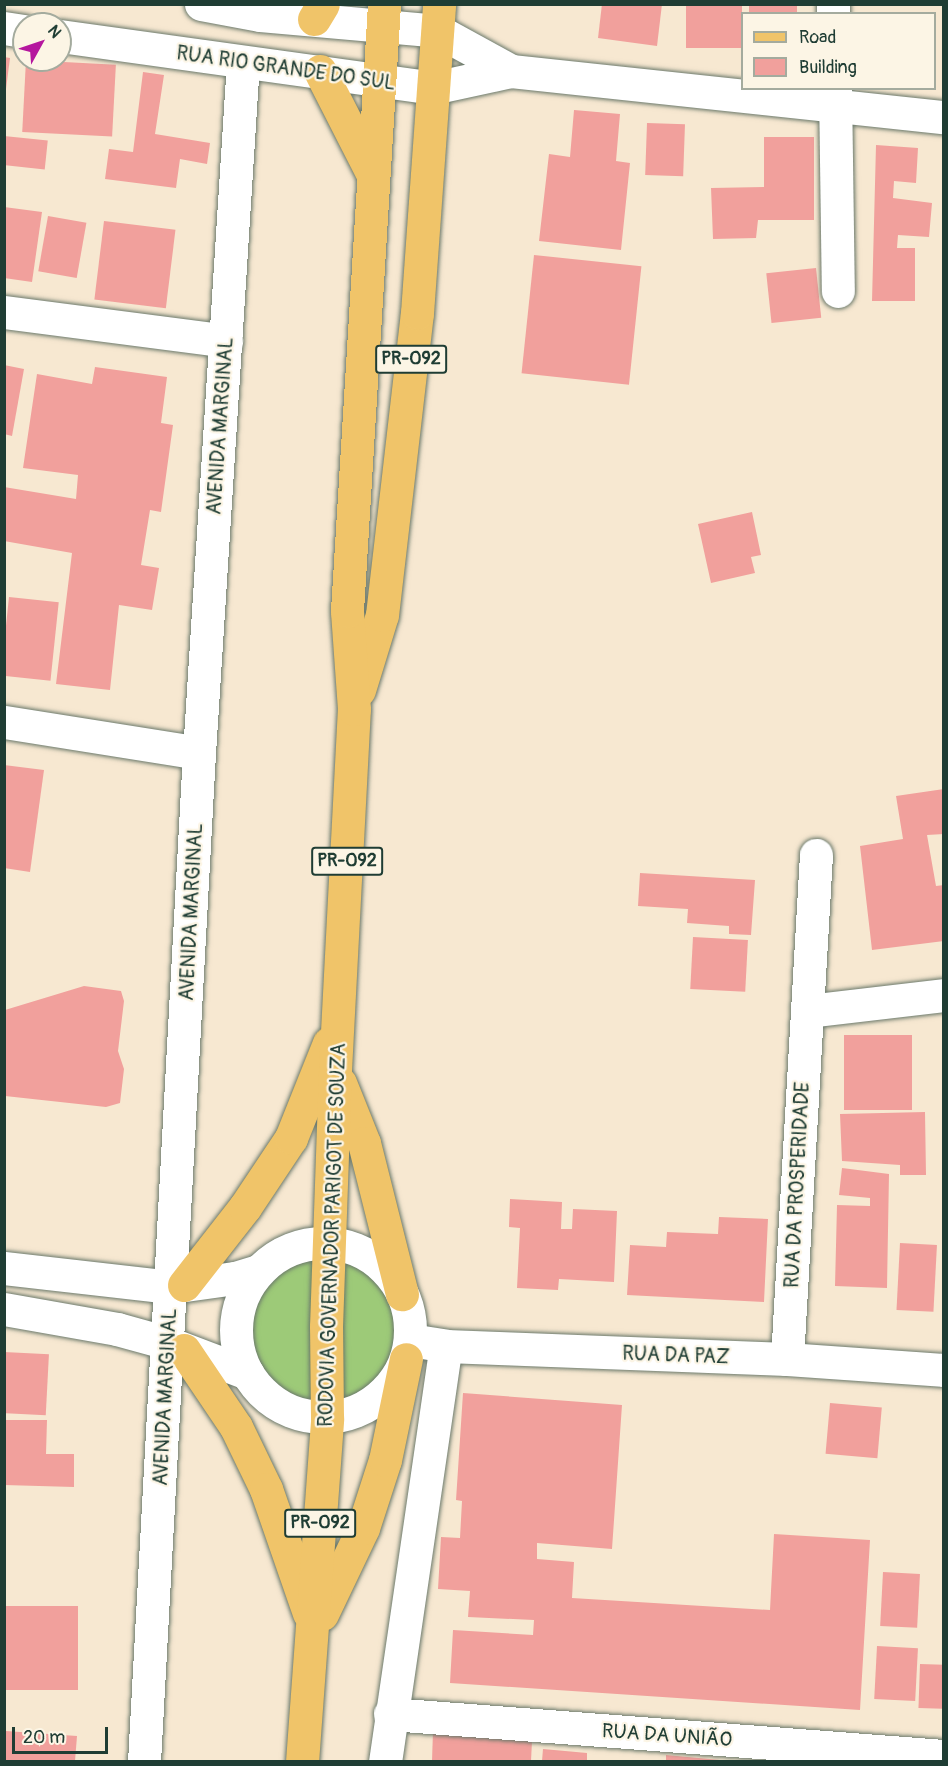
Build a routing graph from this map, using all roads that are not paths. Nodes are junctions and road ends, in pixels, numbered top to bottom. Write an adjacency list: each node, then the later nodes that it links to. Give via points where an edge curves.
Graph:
1 (201, 4): 2 (street)
2 (260, 10): 3 (street)
3 (319, 12): 4 (street)
4 (384, 15): 5 (street); 10 (main road, RODOVIA GOVERNADOR PARIGOT DE SOUZA / PR-092)
5 (438, 17): 9 (street, RUA RIO GRANDE DO SUL); 11 (main road, RODOVIA GOVERNADOR PARIGOT DE SOUZA / PR-092)
6 (72, 38): 7 (street, RUA RIO GRANDE DO SUL)
7 (243, 62): 8 (street, RUA RIO GRANDE DO SUL); 19 (street, AVENIDA MARGINAL)
8 (320, 71): 10 (street, RUA RIO GRANDE DO SUL); 16 (main road)
9 (511, 71): 11 (street, RUA RIO GRANDE DO SUL); 12 (street, RUA RIO GRANDE DO SUL)
10 (378, 81): 11 (street, RUA RIO GRANDE DO SUL); 16 (main road, RODOVIA GOVERNADOR PARIGOT DE SOUZA / PR-092)
11 (433, 88): 20 (main road, RODOVIA GOVERNADOR PARIGOT DE SOUZA / PR-092, via 417,313 381,615)
12 (741, 89)
13 (748, 90): 14 (street, RUA RIO GRANDE DO SUL)
14 (836, 97): 15 (street, RUA RIO GRANDE DO SUL); 17 (street)
15 (944, 117)
16 (372, 174): 20 (main road, RODOVIA GOVERNADOR PARIGOT DE SOUZA / PR-092, via 367,328 347,611)
17 (838, 291)
18 (4, 312): 19 (street)
19 (226, 341): 22 (street, AVENIDA MARGINAL)
20 (354, 709): 26 (main road, RODOVIA GOVERNADOR PARIGOT DE SOUZA / PR-092)
21 (4, 722): 22 (street)
22 (200, 753): 31 (street, AVENIDA MARGINAL)
23 (816, 855): 25 (street, RUA DA PROSPERIDADE)
24 (944, 994): 25 (street)
25 (808, 1011): 37 (street, RUA DA PROSPERIDADE)
26 (340, 1013): 27 (main road, RODOVIA GOVERNADOR PARIGOT DE SOUZA / PR-092); 31 (main road, via 291,1138 245,1207)
27 (335, 1070): 28 (main road, RODOVIA GOVERNADOR PARIGOT DE SOUZA / PR-092); 32 (main road, via 364,1143)
28 (330, 1243): 30 (street, via 291,1249); 32 (street, via 360,1251 384,1269); 40 (main road, RODOVIA GOVERNADOR PARIGOT DE SOUZA / PR-092)
29 (4, 1268): 31 (street)
30 (258, 1271): 31 (street); 39 (street, via 243,1294 236,1320 237,1348)
31 (178, 1286): 35 (street, AVENIDA MARGINAL)
32 (402, 1294): 36 (street, via 409,1316)
33 (4, 1309): 35 (street, via 117,1329)
34 (446, 1346): 36 (street, RUA DA PAZ); 37 (street, RUA DA PAZ); 42 (street)
35 (176, 1347): 39 (street); 41 (main road, via 236,1427 266,1489); 45 (street, AVENIDA MARGINAL)
36 (408, 1350): 40 (street, via 393,1382 375,1401 352,1413); 41 (main road, via 385,1460 363,1528)
37 (787, 1359): 38 (street, RUA DA PAZ)
38 (944, 1370)
39 (247, 1373): 40 (street, via 267,1398 295,1413)
40 (327, 1418): 41 (main road, RODOVIA GOVERNADOR PARIGOT DE SOUZA / PR-092)
41 (315, 1629): 46 (main road, RODOVIA GOVERNADOR PARIGOT DE SOUZA / PR-092)
42 (390, 1714): 43 (street, RUA DA UNIÃO); 47 (street)
43 (783, 1753): 44 (street, RUA DA UNIÃO)
44 (944, 1756)
45 (144, 1761)
46 (302, 1761)
47 (385, 1761)

